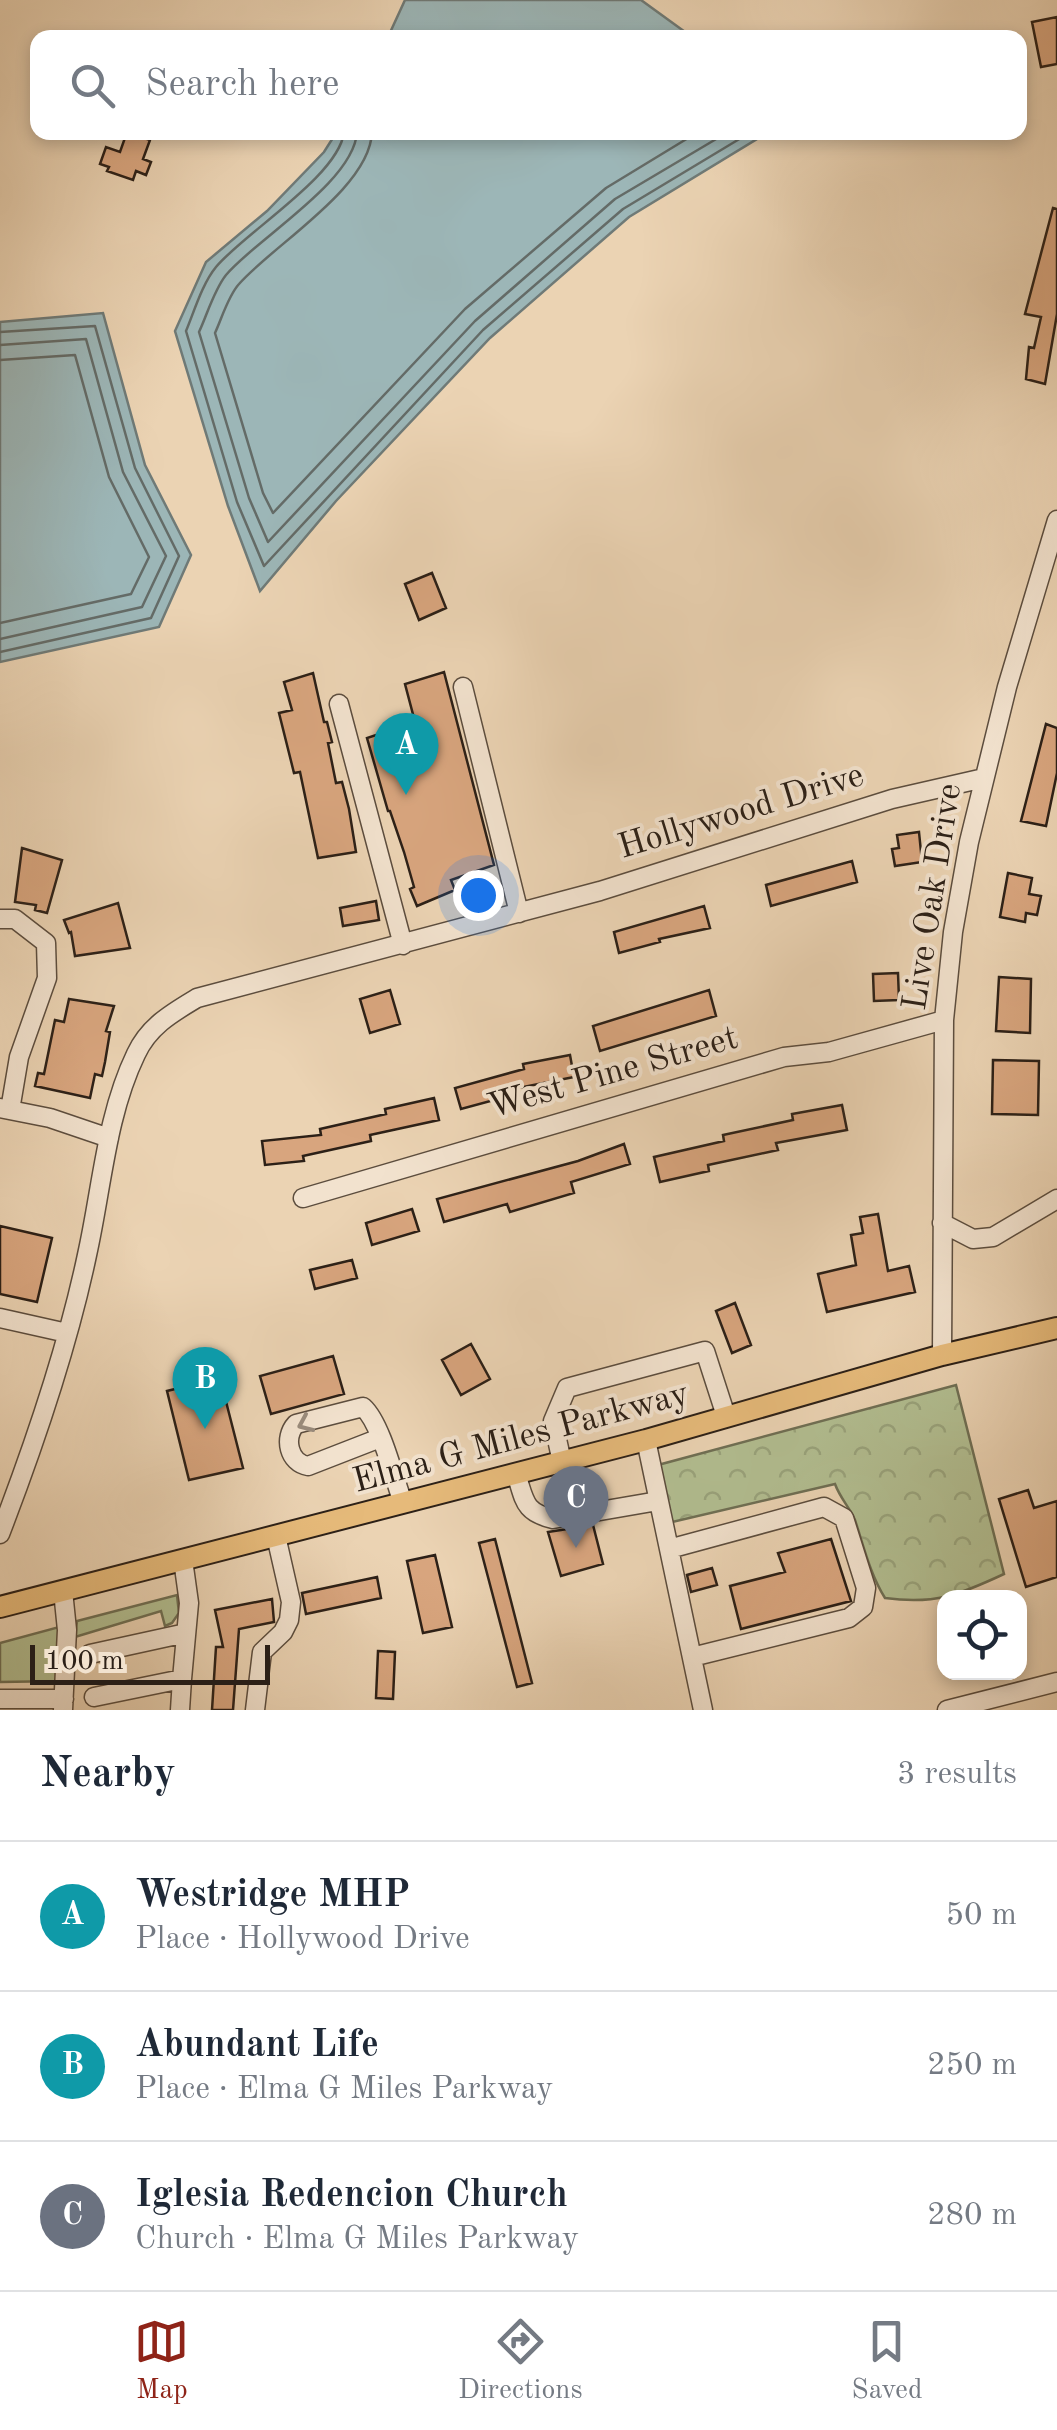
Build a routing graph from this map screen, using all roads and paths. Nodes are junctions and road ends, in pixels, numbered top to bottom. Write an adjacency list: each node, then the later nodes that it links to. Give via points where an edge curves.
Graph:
1 (1057, 520): 4 (street, Live Oak Drive)
2 (463, 687): 5 (street)
3 (339, 704): 7 (street)
4 (984, 778): 5 (street, Hollywood Drive, via 892,799); 8 (street, Live Oak Drive, via 953,932)
5 (519, 913): 7 (street, Hollywood Drive)
6 (0, 918): 9 (street, via 15,918 46,943 47,978)
7 (403, 945): 10 (street, Hollywood Drive, via 197,998 161,1019 137,1051)
8 (944, 1020): 11 (street, West Pine Street, via 829,1052 784,1057); 13 (street, Live Oak Drive)
9 (5, 1109): 10 (street)
10 (109, 1138): 16 (street, Hollywood Drive)
11 (303, 1198)
12 (1057, 1199): 13 (street, via 993,1237 973,1239)
13 (942, 1224): 17 (street, Live Oak Drive)
14 (0, 1318): 16 (street)
15 (1057, 1328): 17 (main road, Elma G Miles Parkway)
16 (67, 1334): 25 (street, Hollywood Drive)
17 (942, 1355): 18 (main road, Elma G Miles Parkway)
18 (726, 1416): 20 (main road, Elma G Miles Parkway); 21 (street, via 705,1351 567,1388 553,1421)
19 (380, 1438): 19 (street, one-way to 19, via 368,1410 353,1408 296,1424 288,1444 294,1459 308,1466); 24 (street)
20 (646, 1440): 21 (main road, Elma G Miles Parkway); 23 (street)
21 (562, 1462): 22 (main road, Elma G Miles Parkway)
22 (516, 1474): 23 (street, via 528,1508 553,1519); 24 (main road, Elma G Miles Parkway)
23 (658, 1501): 27 (street)
24 (403, 1503): 26 (main road, Elma G Miles Parkway)
25 (0, 1534)
26 (276, 1536): 28 (main road, Elma G Miles Parkway); 41 (street, via 289,1620 262,1652)
27 (669, 1550): 33 (street); 33 (street, via 824,1507 844,1518 866,1588 863,1607 849,1618)
28 (183, 1560): 29 (main road, Elma G Miles Parkway); 31 (street)
29 (63, 1591): 30 (main road, Elma G Miles Parkway); 38 (street)
30 (0, 1607)
31 (186, 1632): 32 (street); 34 (street)
32 (90, 1654)
33 (692, 1657): 42 (street)
34 (182, 1679): 36 (street); 40 (street)
35 (1057, 1682): 39 (street)
36 (94, 1697)
37 (0, 1700): 38 (street)
38 (64, 1704)
39 (984, 1706): 43 (street)
40 (180, 1710)
41 (255, 1710)
42 (703, 1710)
43 (946, 1710)

